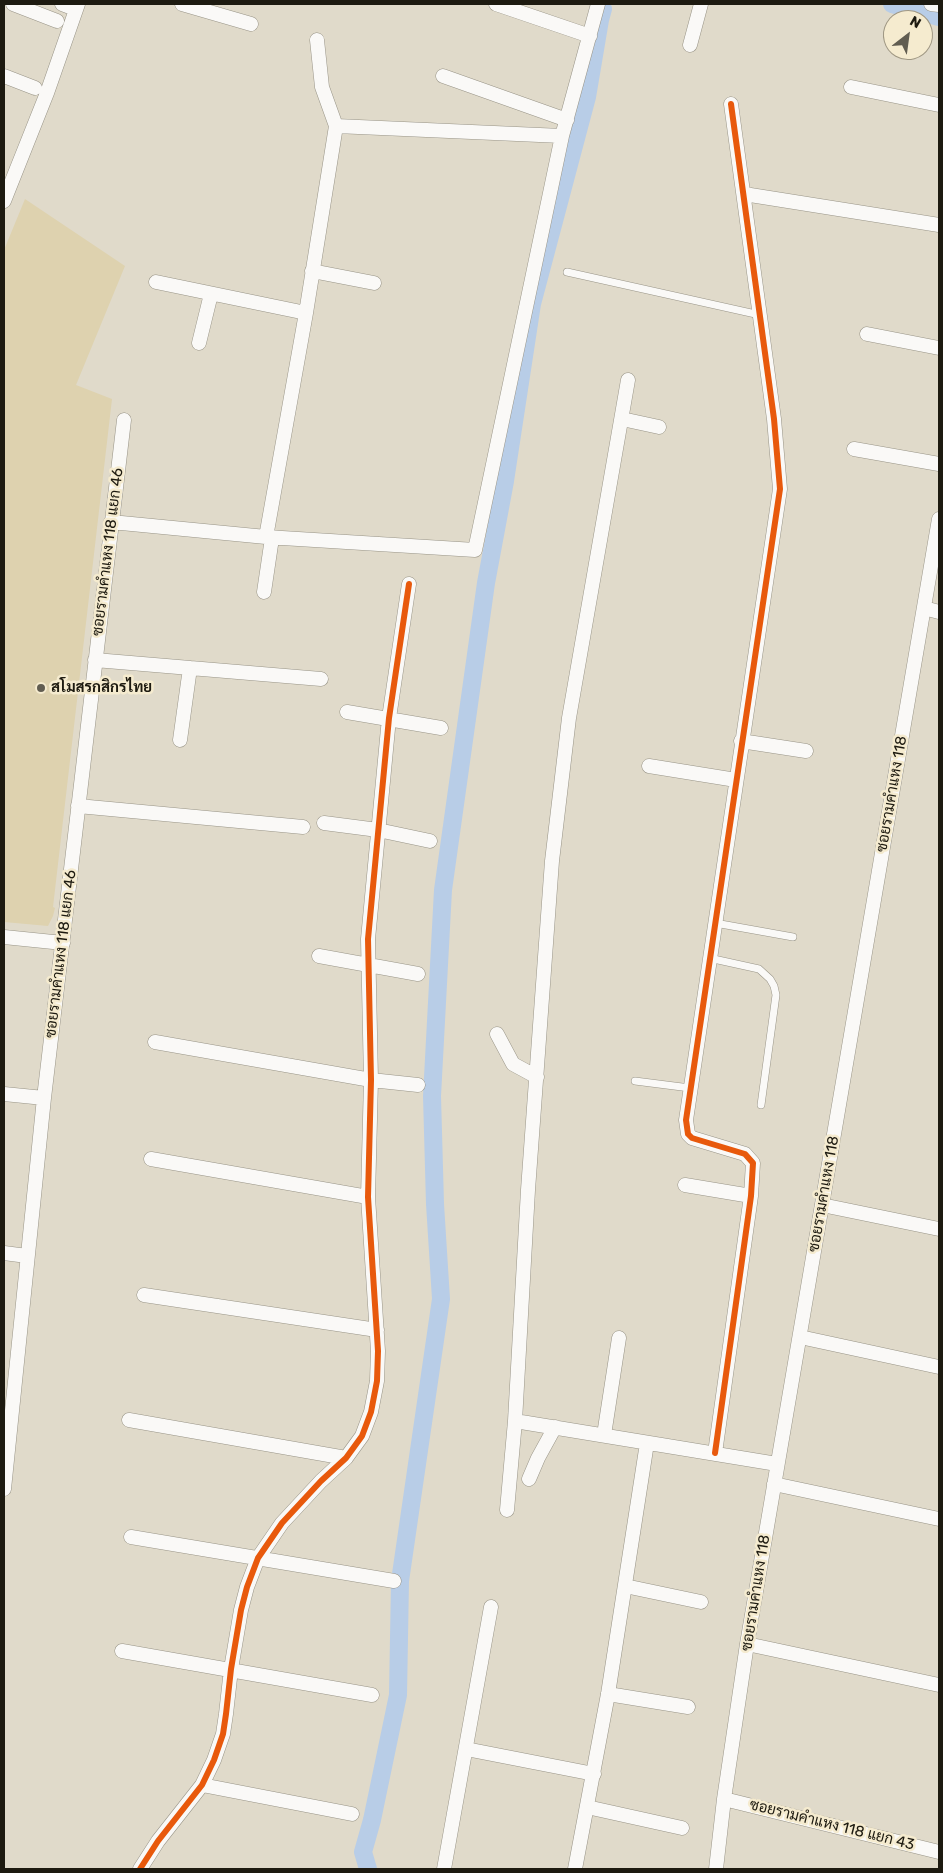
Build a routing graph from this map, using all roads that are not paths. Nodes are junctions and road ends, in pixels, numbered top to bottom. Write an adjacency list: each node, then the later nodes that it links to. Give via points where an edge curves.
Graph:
1 (13, 4): 10 (street)
2 (62, 4): 8 (street)
3 (182, 4): 11 (street)
4 (496, 4): 12 (street)
5 (598, 4): 12 (street)
6 (701, 4): 14 (street)
7 (931, 4): 9 (street)
8 (77, 6): 25 (street, via 48,93)
9 (939, 6)
10 (57, 21)
11 (252, 24)
12 (590, 36): 21 (street)
13 (317, 40): 22 (street, via 322,87)
14 (690, 45)
15 (4, 76): 18 (street)
16 (443, 76): 21 (street)
17 (852, 87): 20 (street)
18 (35, 88)
19 (731, 104): 24 (street)
20 (939, 105)
21 (566, 120): 23 (street)
22 (336, 126): 23 (street); 27 (street)
23 (562, 136): 45 (street, via 475,550)
24 (744, 194): 26 (street); 33 (street)
25 (4, 201)
26 (939, 225)
27 (312, 271): 30 (street); 32 (street)
28 (567, 272): 33 (lane)
29 (156, 282): 31 (street)
30 (374, 283)
31 (211, 294): 32 (street); 35 (street)
32 (306, 313): 45 (street)
33 (760, 315): 57 (street, via 780,489)
34 (868, 334): 36 (street)
35 (199, 343)
36 (939, 348)
37 (628, 380): 39 (street)
38 (124, 420): 44 (street, ซอยรามคำแหง 118 แยก 46)
39 (622, 420): 40 (street); 76 (street, via 569,718 552,861)
40 (659, 427)
41 (854, 449): 42 (street)
42 (939, 464)
43 (939, 519): 48 (street, ซอยรามคำแหง 118)
44 (111, 522): 45 (street); 50 (street, ซอยรามคำแหง 118 แยก 46)
45 (269, 538): 47 (street)
46 (409, 584): 54 (street)
47 (264, 592)
48 (924, 608): 49 (street); 88 (street, ซอยรามคำแหง 118)
49 (939, 612)
50 (95, 660): 51 (street); 61 (street, ซอยรามคำแหง 118 แยก 46)
51 (190, 668): 52 (street); 56 (street)
52 (322, 679)
53 (346, 712): 54 (street)
54 (389, 718): 55 (street); 64 (street)
55 (441, 728)
56 (180, 740)
57 (742, 741): 58 (street); 60 (street)
58 (806, 751)
59 (649, 766): 60 (street)
60 (736, 780): 66 (street)
61 (78, 806): 63 (street); 69 (street, ซอยรามคำแหง 118 แยก 46)
62 (324, 823): 64 (street)
63 (303, 827)
64 (378, 830): 65 (street); 72 (street)
65 (430, 841)
66 (714, 923): 68 (lane); 71 (street)
67 (4, 937): 69 (street)
68 (793, 937)
69 (63, 943): 82 (street, ซอยรามคำแหง 118 แยก 46)
70 (319, 956): 72 (street)
71 (709, 958): 80 (street); 83 (lane, via 759,969 774,986 776,995)
72 (368, 966): 73 (street); 77 (street)
73 (418, 974)
74 (497, 1034): 76 (street, via 513,1064)
75 (155, 1042): 77 (street)
76 (537, 1077): 98 (street)
77 (370, 1080): 79 (street); 87 (street)
78 (635, 1082): 80 (lane)
79 (418, 1085)
80 (690, 1088): 86 (street, via 686,1120 688,1134 751,1159 754,1164)
81 (4, 1094): 82 (street)
82 (44, 1098): 91 (street, ซอยรามคำแหง 118 แยก 46)
83 (761, 1105)
84 (151, 1159): 87 (street)
85 (685, 1185): 86 (street)
86 (751, 1196): 103 (street)
87 (368, 1197): 93 (street)
88 (822, 1205): 89 (street); 94 (street, ซอยรามคำแหง 118)
89 (939, 1229)
90 (4, 1254): 91 (street)
91 (27, 1256): 102 (street, ซอยรามคำแหง 118 แยก 46)
92 (144, 1295): 93 (street)
93 (377, 1330): 104 (street, via 377,1381 370,1412 362,1436)
94 (800, 1337): 96 (street); 105 (street, ซอยรามคำแหง 118)
95 (619, 1338): 100 (street)
96 (939, 1366)
97 (129, 1420): 104 (street)
98 (515, 1421): 99 (street); 109 (street)
99 (555, 1428): 100 (street); 106 (street)
100 (604, 1435): 101 (street)
101 (647, 1443): 103 (street); 114 (street)
102 (6, 1451): 108 (street, ซอยรามคำแหง 118 แยก 46)
103 (715, 1453): 105 (street)
104 (346, 1458): 112 (street, via 301,1502)
105 (777, 1464): 107 (street, ซอยรามคำแหง 118)
106 (529, 1479)
107 (774, 1484): 110 (street); 117 (street, ซอยรามคำแหง 118)
108 (4, 1489)
109 (507, 1510)
110 (939, 1519)
111 (131, 1538): 112 (street)
112 (258, 1558): 113 (street); 119 (street, via 247,1587)
113 (394, 1581)
114 (625, 1586): 115 (street); 121 (street)
115 (701, 1602)
116 (491, 1607): 124 (street)
117 (747, 1644): 120 (street); 127 (street, ซอยรามคำแหง 118)
118 (122, 1651): 119 (street)
119 (231, 1669): 122 (street); 126 (street, via 223,1734)
120 (939, 1685)
121 (608, 1694): 123 (street); 125 (street)
122 (372, 1695)
123 (688, 1706)
124 (466, 1749): 125 (street); 133 (street)
125 (594, 1774): 128 (street)
126 (202, 1785): 129 (street); 132 (street)
127 (724, 1799): 131 (street, ซอยรามคำแหง 118 แยก 43); 135 (street, ซอยรามคำแหง 118)
128 (587, 1807): 130 (street); 134 (street)
129 (352, 1814)
130 (682, 1828)
131 (939, 1852)
132 (140, 1869)
133 (444, 1869)
134 (574, 1869)
135 (716, 1869)

